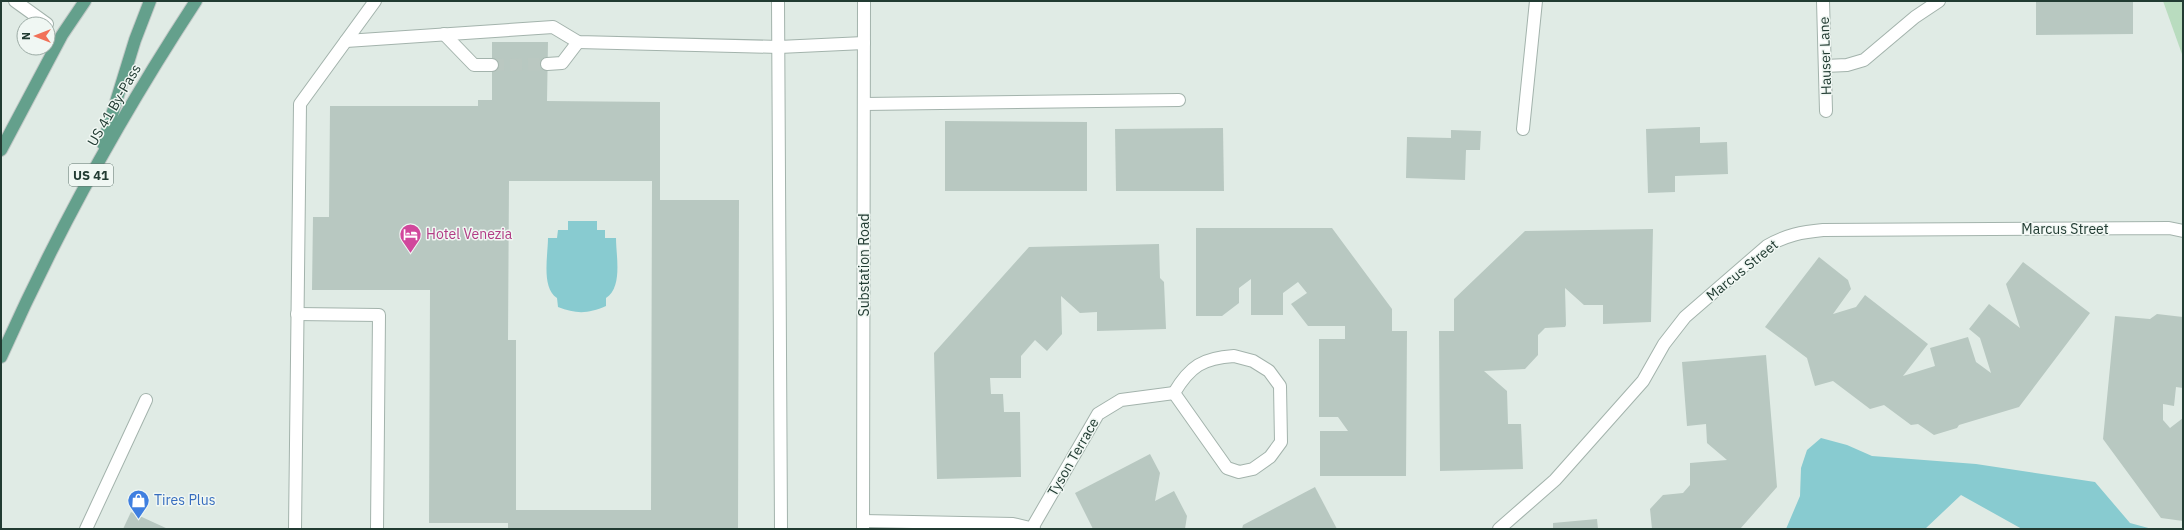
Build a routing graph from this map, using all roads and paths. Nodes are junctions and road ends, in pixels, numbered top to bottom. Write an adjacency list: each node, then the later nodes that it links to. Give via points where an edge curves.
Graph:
1 (15, 1): 11 (street)
2 (85, 1): 14 (main road)
3 (150, 1): 27 (main road)
4 (196, 1): 27 (main road, US 41 By-Pass / US 41, via 155,64)
5 (374, 1): 15 (street)
6 (778, 1): 18 (street)
7 (864, 1): 17 (street, Substation Road)
8 (1536, 1): 25 (street)
9 (1823, 1): 21 (street, Hauser Lane)
10 (1939, 1): 21 (street, via 1915,17 1864,60 1847,65)
11 (36, 16)
12 (56, 31): 14 (street)
13 (444, 34): 15 (street); 16 (street, via 553,27); 20 (street, via 474,65)
14 (62, 35): 26 (main road)
15 (346, 41): 29 (street, via 300,104)
16 (578, 42): 18 (street); 19 (street, via 562,63)
17 (864, 43): 18 (street); 23 (street, Substation Road)
18 (779, 47): 37 (street)
19 (547, 64)
20 (492, 65)
21 (1825, 66): 24 (street, Hauser Lane)
22 (1179, 100): 23 (street)
23 (864, 104): 33 (street, Substation Road)
24 (1826, 111)
25 (1523, 129)
26 (1, 150)
27 (94, 170): 30 (main road, US 41 By-Pass / US 41)
28 (2183, 231): 39 (street, Marcus Street, via 2169,228 1823,230 1781,237 1767,246 1685,317 1673,331 1638,387 1560,476)
29 (297, 314): 35 (street); 36 (street, via 379,315)
30 (1, 357)
31 (1174, 393): 31 (street, via 1184,377 1198,364 1216,357 1234,356 1253,361 1268,371 1280,386 1281,442 1270,457 1253,469 1238,472 1227,468); 38 (street, Tyson Terrace, via 1120,400 1098,414)
32 (146, 400): 34 (street)
33 (863, 525): 38 (street, via 1013,524)
34 (86, 529)
35 (295, 529)
36 (377, 529)
37 (781, 529)
38 (1033, 529)
39 (1499, 529)

